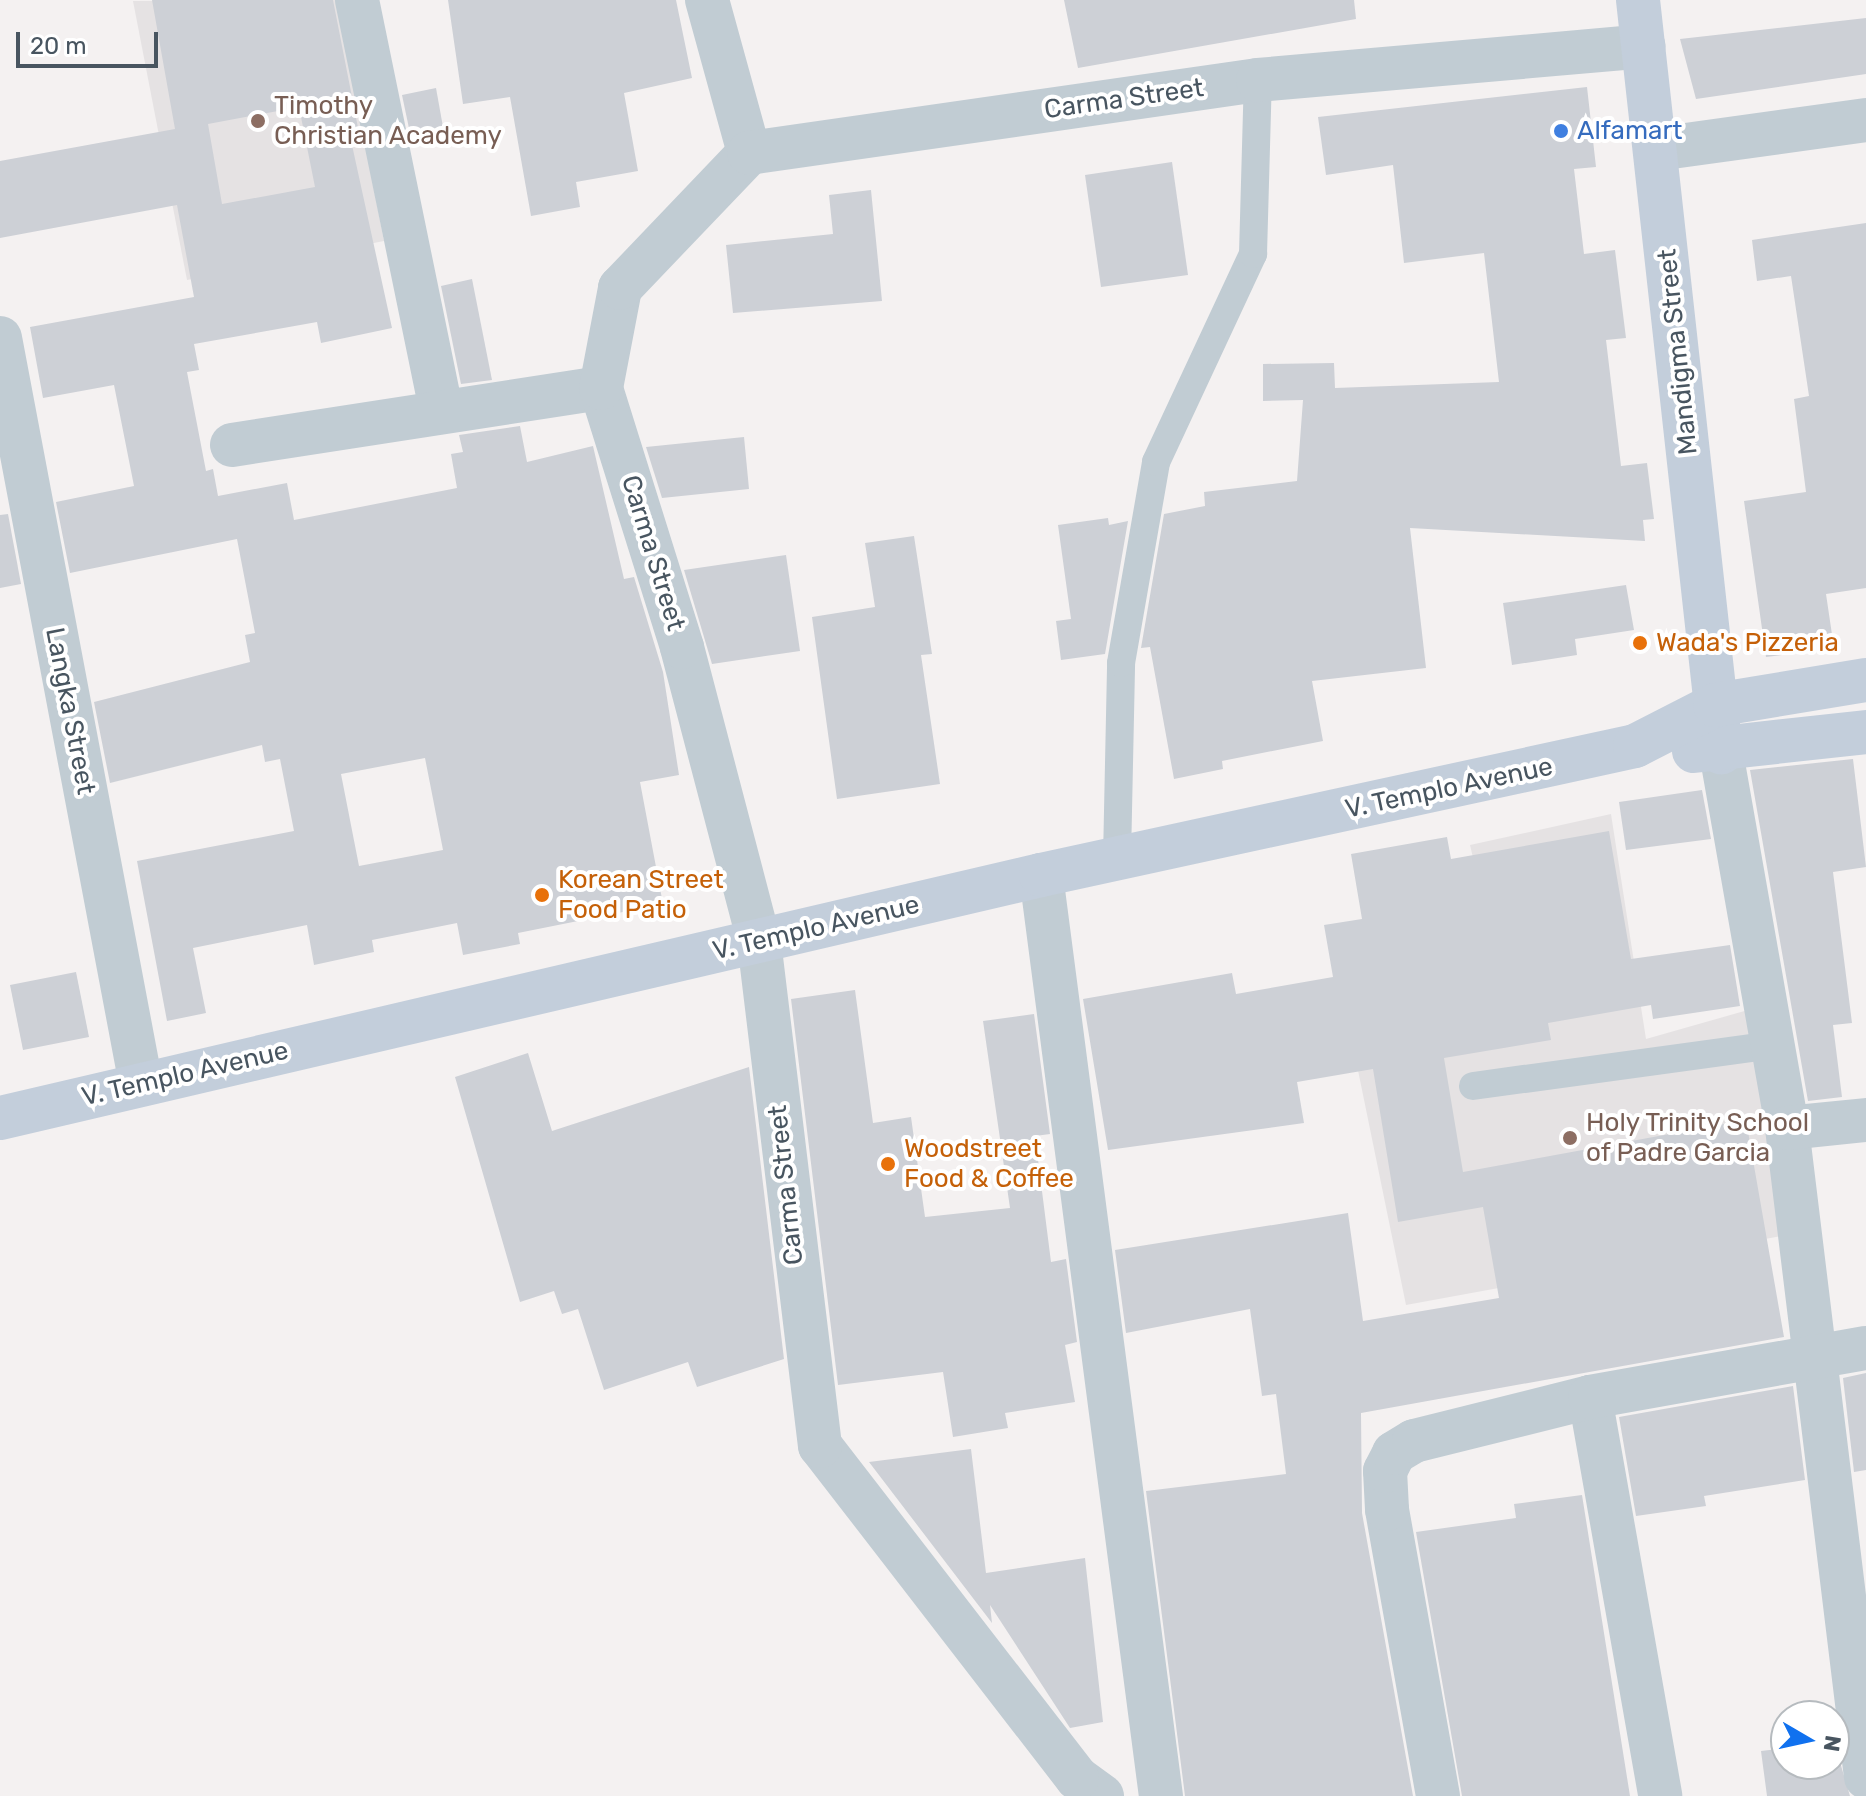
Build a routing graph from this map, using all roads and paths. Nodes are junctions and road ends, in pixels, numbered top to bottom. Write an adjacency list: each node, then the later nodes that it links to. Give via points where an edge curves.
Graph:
1 (357, 0): 11 (street)
2 (707, 0): 8 (street)
3 (1638, 0): 4 (main road, Mandigma Street)
4 (1644, 46): 5 (street, Carma Street); 7 (main road, Mandigma Street)
5 (1258, 80): 8 (street, Carma Street); 18 (lane, via 1253,254 1153,477 1121,663)
6 (1866, 120): 7 (street)
7 (1657, 149): 14 (main road, Mandigma Street)
8 (749, 153): 10 (street, Carma Street, via 620,288)
9 (0, 338): 22 (street, Langka Street)
10 (601, 388): 11 (street); 20 (street, Carma Street, via 682,647)
11 (441, 409): 12 (street)
12 (232, 445)
13 (1866, 680): 14 (main road, V. Templo Avenue)
14 (1715, 705): 16 (main road, V. Templo Avenue); 17 (main road, Mandigma Street)
15 (1866, 732): 17 (main road, V. Templo Avenue)
16 (1635, 746): 17 (main road, V. Templo Avenue); 18 (main road, V. Templo Avenue)
17 (1721, 752): 21 (street)
18 (1117, 859): 19 (main road, V. Templo Avenue)
19 (1041, 875): 20 (main road, V. Templo Avenue); 32 (street)
20 (759, 941): 22 (main road, V. Templo Avenue); 31 (street, Carma Street, via 820,1446 1077,1778)
21 (1772, 1045): 23 (lane); 26 (street)
22 (141, 1084): 24 (main road, V. Templo Avenue)
23 (1473, 1086)
24 (0, 1118)
25 (1866, 1120): 26 (street)
26 (1787, 1128): 28 (street)
27 (1866, 1348): 28 (street)
28 (1810, 1357): 29 (street); 30 (street)
29 (1590, 1397): 33 (street, via 1414,1441 1394,1453 1385,1471); 34 (street)
30 (1866, 1777)
31 (1102, 1796)
32 (1161, 1796)
33 (1438, 1796)
34 (1660, 1796)

